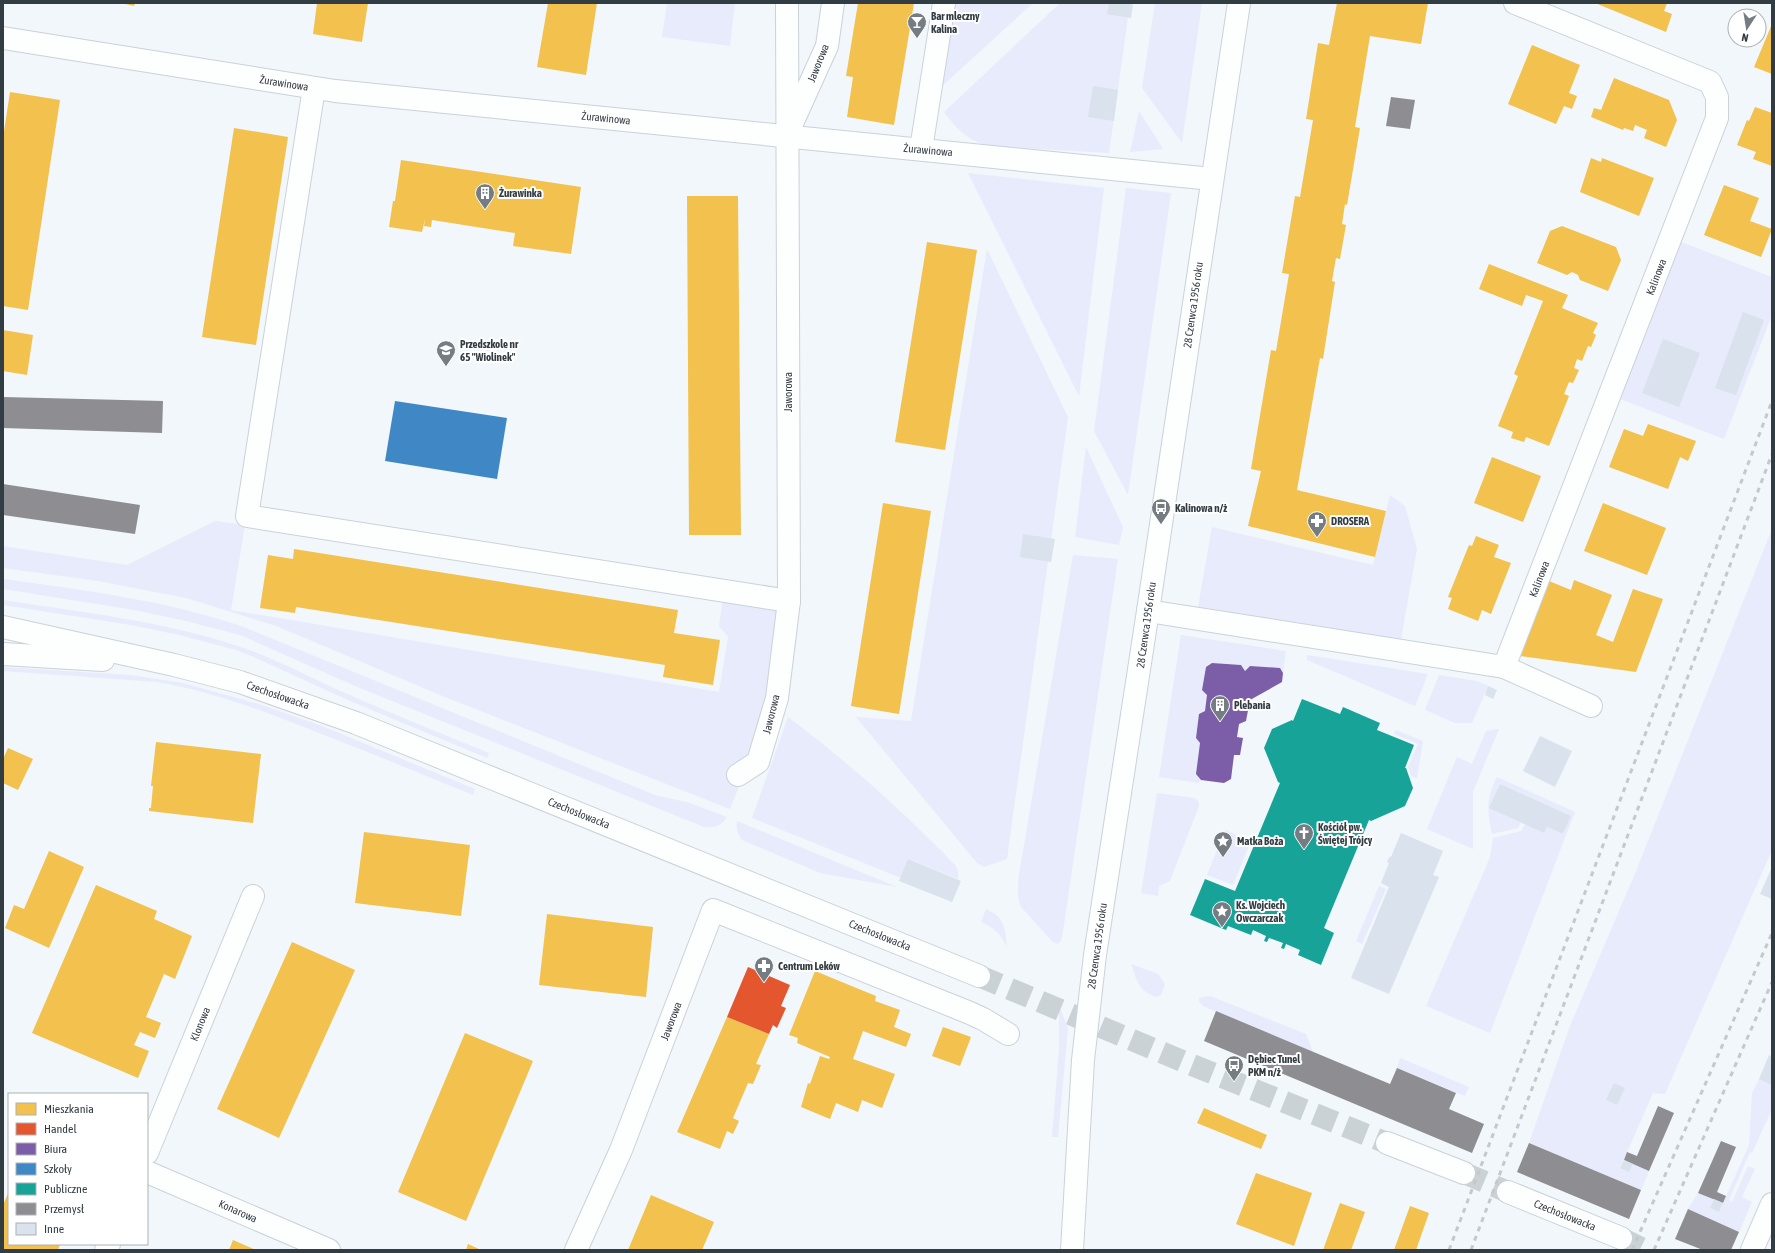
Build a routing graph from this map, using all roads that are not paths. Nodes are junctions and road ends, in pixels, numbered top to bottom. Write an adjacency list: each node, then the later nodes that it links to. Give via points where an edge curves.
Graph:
1 (787, 3): 8 (street)
2 (833, 3): 8 (street, Jaworowa, via 827,46)
3 (944, 3): 9 (street)
4 (1239, 3): 10 (street, 28 Czerwca 1956 roku)
5 (1515, 3): 16 (street, Kalinowa, via 1710,82 1717,97 1717,118)
6 (3, 38): 7 (street, Żurawinowa)
7 (314, 88): 8 (street, Żurawinowa); 11 (street, via 247,516)
8 (786, 136): 9 (street, Żurawinowa); 11 (street, Jaworowa)
9 (922, 149): 10 (street, Żurawinowa)
10 (1212, 178): 12 (street, 28 Czerwca 1956 roku)
11 (789, 601): 18 (street, Jaworowa, via 777,698 758,762)
12 (1148, 611): 16 (street); 31 (street, 28 Czerwca 1956 roku, via 1091,981 1083,1060)
13 (3, 627): 15 (street, Czechosłowacka)
14 (3, 654): 15 (street, Czechosłowacka)
15 (174, 665): 20 (street, Czechosłowacka, via 240,682 356,723)
16 (1504, 667): 17 (street)
17 (1591, 706)
18 (738, 775)
19 (253, 896): 23 (street, Klonowa)
20 (979, 976)
21 (1008, 1034): 30 (street, Jaworowa, via 970,1013 713,910 621,1150)
22 (1387, 1143): 25 (street)
23 (148, 1151)
24 (148, 1172): 29 (street, Konarowa)
25 (1464, 1173)
26 (1508, 1192): 28 (street, Czechosłowacka)
27 (1772, 1204): 32 (street)
28 (1621, 1238)
29 (329, 1250)
30 (576, 1250)
31 (1072, 1250)
32 (1752, 1250)

